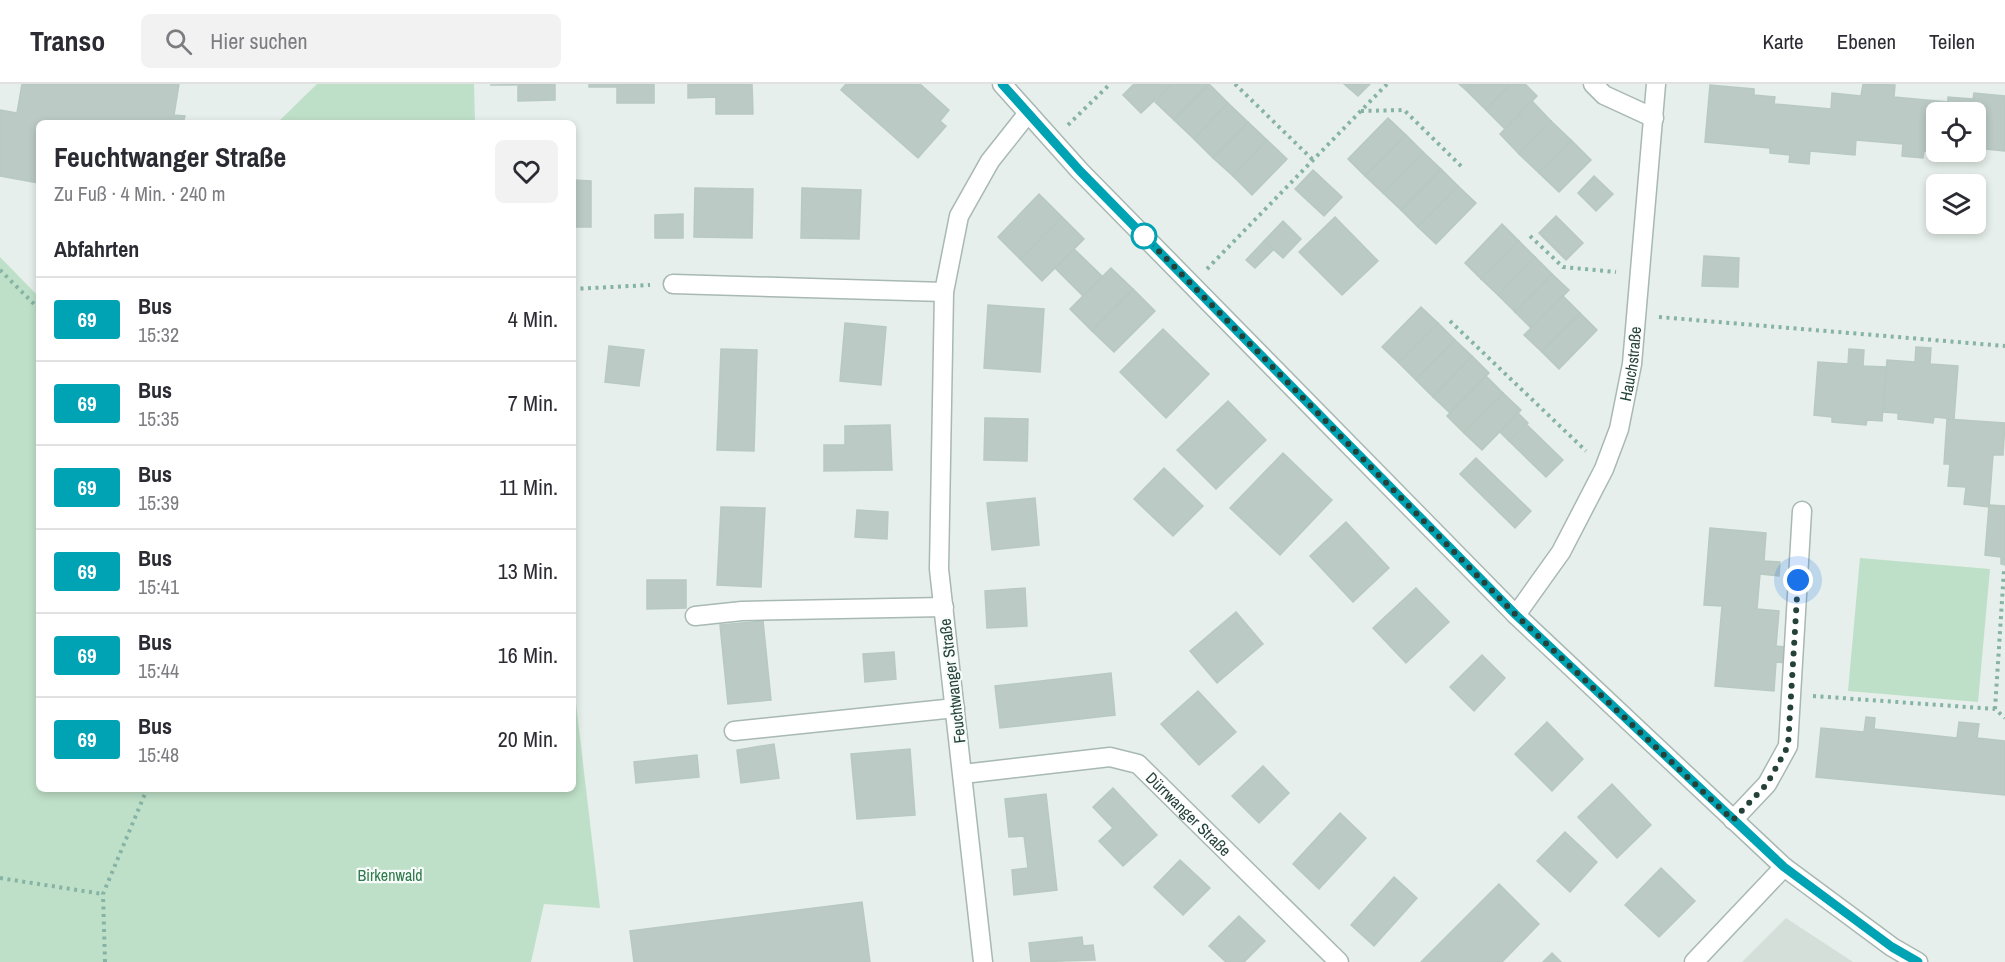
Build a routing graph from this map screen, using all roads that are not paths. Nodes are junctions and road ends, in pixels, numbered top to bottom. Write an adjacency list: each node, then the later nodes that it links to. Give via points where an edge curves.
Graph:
1 (1002, 84): 4 (street)
2 (1593, 84): 5 (street, via 1604,95)
3 (1656, 84): 5 (street, Hauchstraße)
4 (1028, 112): 7 (street, Feuchtwanger Straße, via 990,161 959,216); 10 (street, via 1080,171)
5 (1654, 118): 10 (street, Hauchstraße, via 1632,364 1619,429 1604,469 1561,552)
6 (673, 284): 7 (street)
7 (944, 292): 9 (street, Feuchtwanger Straße, via 939,557)
8 (1802, 511): 15 (street, via 1788,746 1767,784)
9 (944, 607): 11 (street, via 742,611); 12 (street, Feuchtwanger Straße)
10 (1516, 615): 15 (street)
11 (695, 616)
12 (955, 708): 13 (street); 14 (street, Feuchtwanger Straße)
13 (734, 731)
14 (963, 774): 17 (street, Feuchtwanger Straße); 18 (street, Dürrwanger Straße, via 1110,757 1138,764)
15 (1733, 820): 16 (street)
16 (1784, 867): 19 (street); 20 (street)
17 (983, 962)
18 (1339, 962)
19 (1694, 962)
20 (1918, 962)

